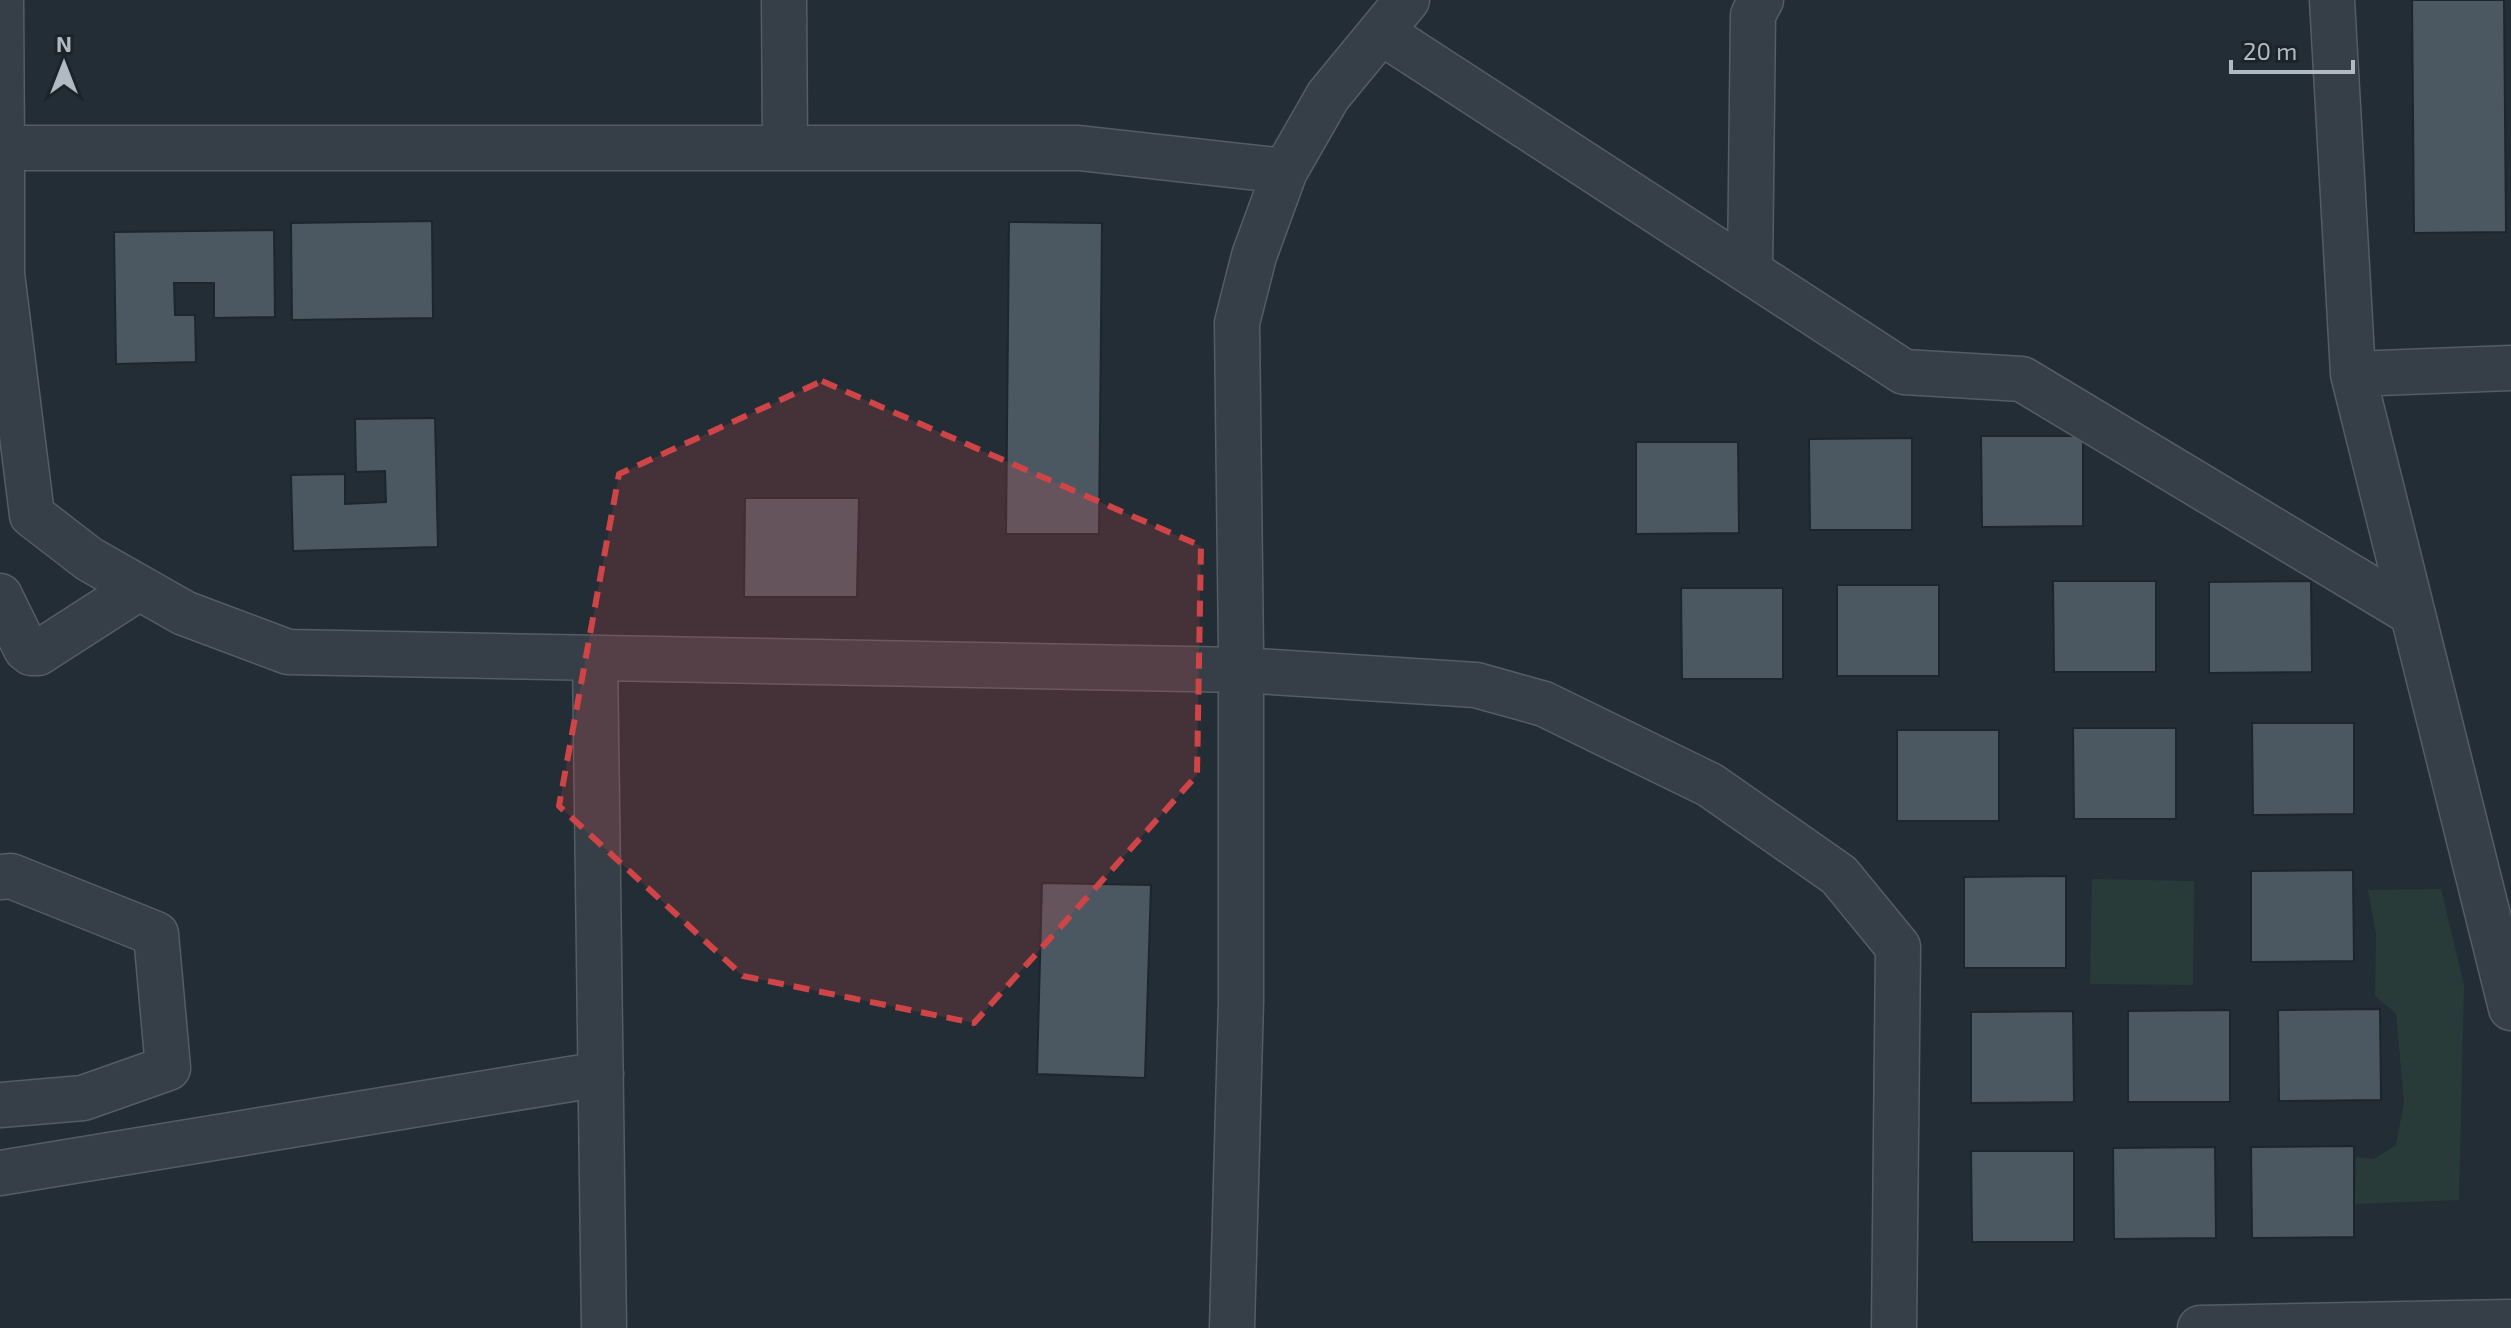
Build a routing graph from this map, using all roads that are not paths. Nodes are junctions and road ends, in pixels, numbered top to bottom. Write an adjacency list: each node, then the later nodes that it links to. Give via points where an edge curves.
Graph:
1 (1, 0): 6 (street)
2 (784, 0): 7 (street)
3 (1761, 0): 9 (street, via 1753,15)
4 (2332, 0): 11 (street)
5 (1394, 16): 8 (street, via 1328,96); 9 (street)
6 (2, 148): 7 (street); 12 (street, via 2,274 32,515 89,559)
7 (785, 148): 8 (street, via 1079,148)
8 (1285, 171): 16 (street, via 1237,323)
9 (1750, 272): 14 (street, via 1904,372 2022,379)
10 (2511, 368): 11 (street)
11 (2353, 374): 14 (street)
12 (139, 588): 13 (street, via 38,653 26,649); 15 (street, via 184,613 288,652)
13 (0, 596)
14 (2413, 614): 18 (street)
15 (595, 658): 16 (street); 19 (street)
16 (1241, 670): 24 (street, via 1241,1001); 25 (street, via 1476,685 1544,704 1710,785 1839,875 1898,947)
17 (0, 877): 20 (street, via 11,876 156,934 168,1068 83,1098)
18 (2511, 1008)
19 (601, 1074): 21 (street); 23 (street)
20 (0, 1105)
21 (0, 1173)
22 (2511, 1322): 26 (street)
23 (604, 1328)
24 (1232, 1328)
25 (1894, 1328)
26 (2200, 1328)

